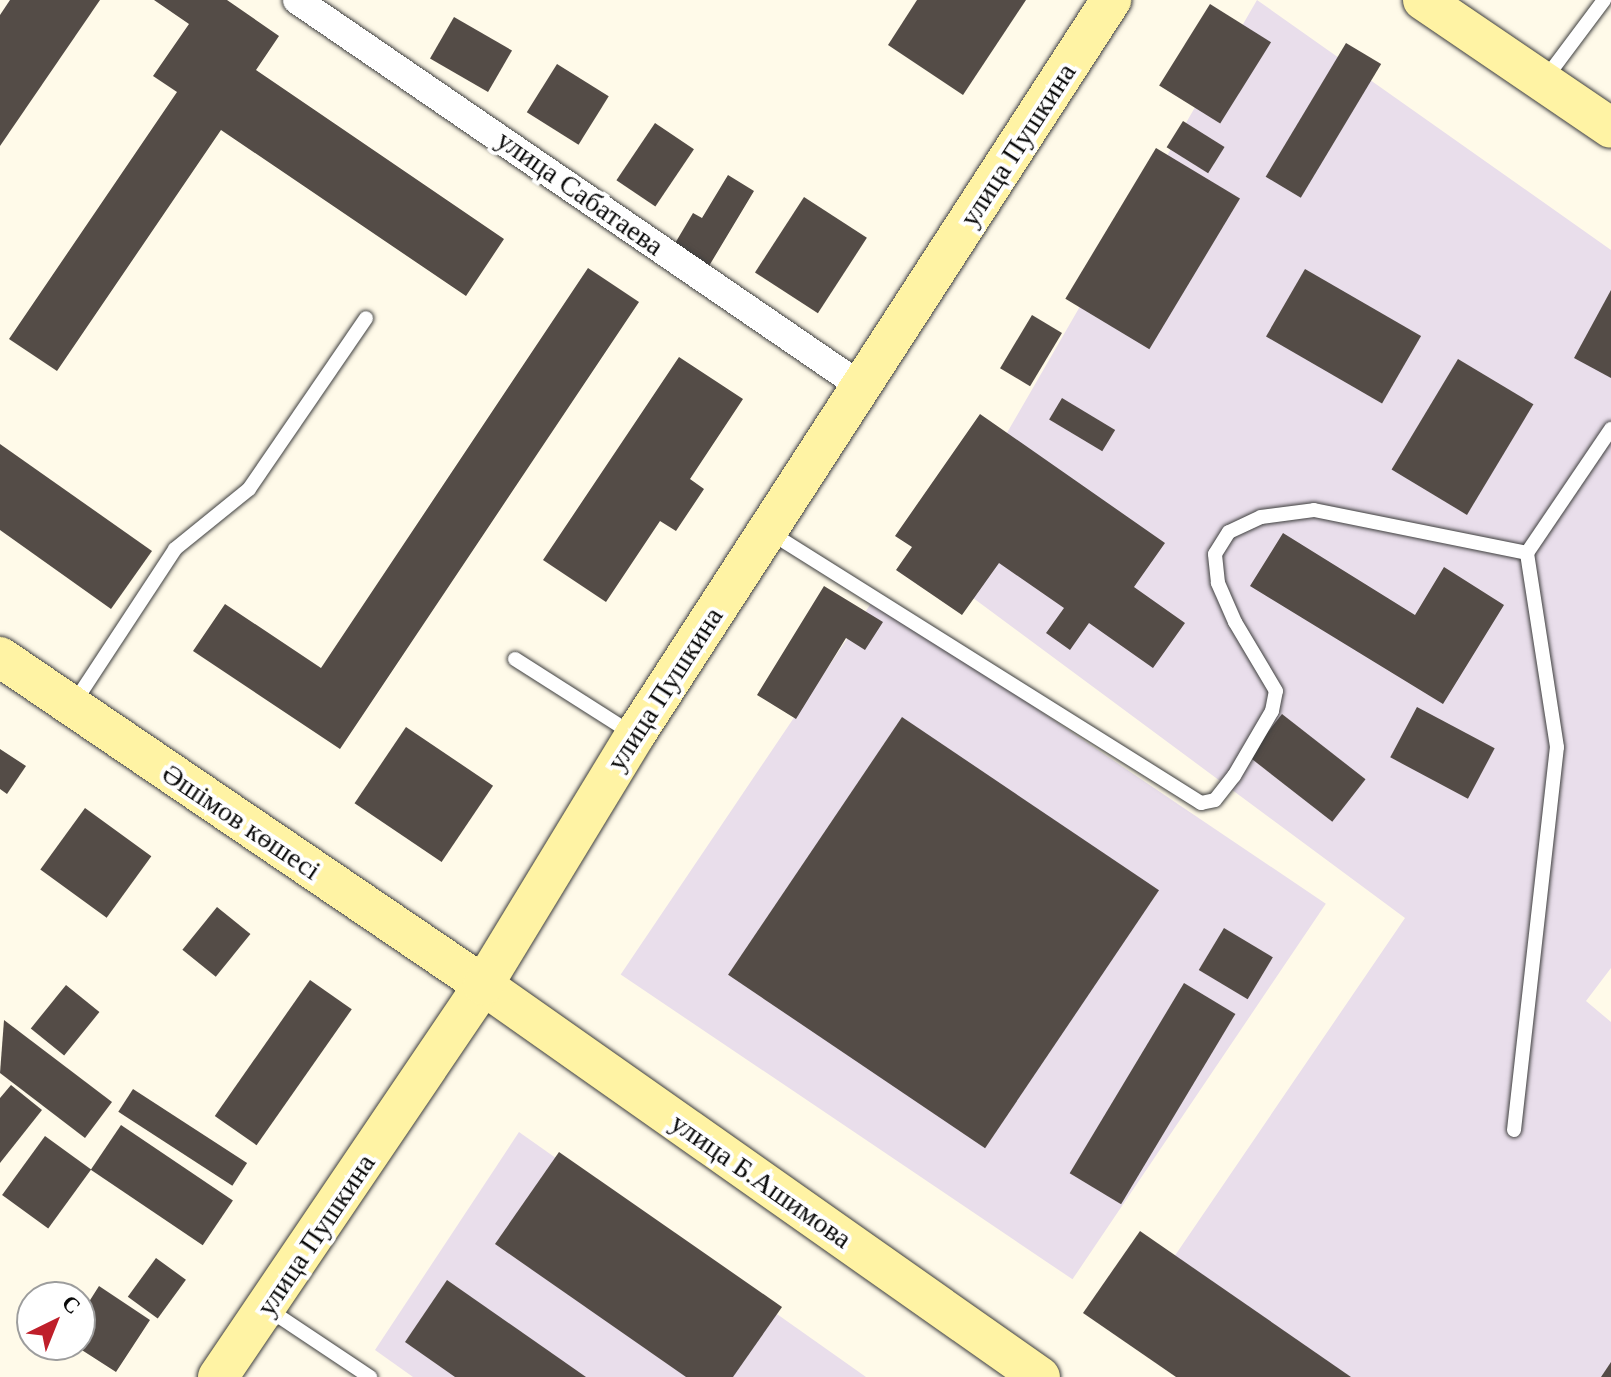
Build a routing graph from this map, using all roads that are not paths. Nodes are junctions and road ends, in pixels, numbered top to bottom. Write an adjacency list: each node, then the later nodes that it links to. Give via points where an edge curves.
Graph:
1 (297, 0): 5 (street, улица Сабатаева)
2 (1111, 0): 9 (street, улица Пушкина)
3 (1423, 0): 6 (street)
4 (1604, 0): 6 (lane)
5 (328, 8): 9 (street, улица Сабатаева)
6 (1543, 82): 7 (street)
7 (1611, 128)
8 (366, 318): 15 (lane, via 249,489 175,549)
9 (862, 387): 11 (street, улица Пушкина)
10 (1611, 429): 12 (lane)
11 (767, 531): 12 (lane, via 1201,803 1215,800 1234,776 1272,711 1276,691 1218,583 1215,554 1229,532 1261,517 1314,510); 16 (street, улица Пушкина)
12 (1527, 553): 18 (lane, via 1557,747)
13 (0, 657): 15 (street, Әшімов көшесі)
14 (515, 659): 16 (lane)
15 (72, 706): 17 (street, Әшімов көшесі)
16 (635, 735): 17 (street, улица Пушкина)
17 (483, 985): 19 (street, улица Пушкина); 22 (street, улица Б.Ашимова)
18 (1514, 1130)
19 (267, 1308): 20 (street, улица Пушкина); 21 (lane)
20 (218, 1377)
21 (370, 1377)
22 (1040, 1377)

